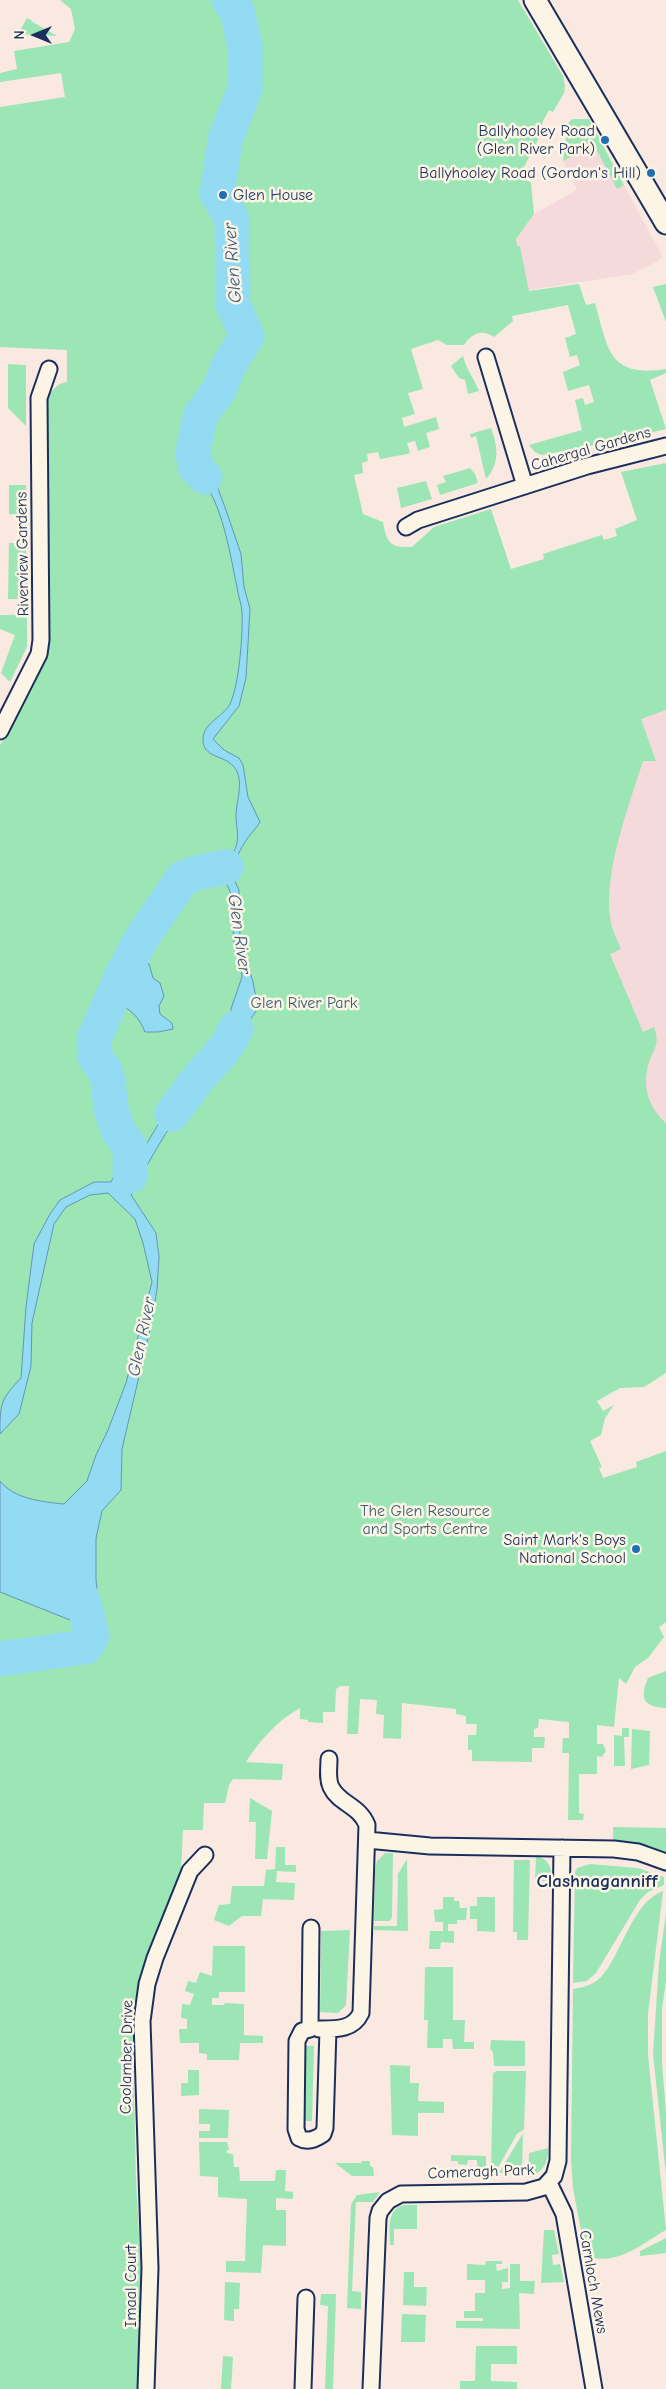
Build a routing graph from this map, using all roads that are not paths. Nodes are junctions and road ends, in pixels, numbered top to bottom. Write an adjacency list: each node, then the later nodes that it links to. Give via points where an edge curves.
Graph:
1 (535, 0): 2 (main road)
2 (666, 223)
3 (486, 357): 6 (street, Cahergal Gardens)
4 (49, 369): 8 (street, Riverview Gardens, via 39,398 41,640 39,654)
5 (666, 446): 6 (street, Cahergal Gardens)
6 (525, 486): 7 (street, Cahergal Gardens, via 418,520)
7 (406, 527)
8 (0, 730)
9 (329, 1759): 10 (street, via 332,1788 363,1815)
10 (367, 1840): 11 (street, via 430,1846); 16 (street, via 361,2013 352,2025)
11 (562, 1848): 13 (street, via 638,1852); 17 (street, Comeragh Park, via 558,2161)
12 (205, 1855): 18 (street, Coolamber Drive, via 190,1871 147,1984 142,2021)
13 (666, 1862)
14 (312, 1928): 15 (street)
15 (310, 2029): 16 (street); 16 (street, via 302,2031 297,2041 296,2129 303,2140 313,2140 324,2134)
16 (328, 2029)
17 (549, 2183): 22 (street, Comeragh Park, via 544,2188 526,2192 408,2193 394,2196 384,2205 378,2218); 23 (street, Carnloch Mews, via 564,2214)
18 (147, 2184): 20 (street, Imaal Court, via 150,2312)
19 (306, 2298): 21 (street)
20 (146, 2389)
21 (303, 2389)
22 (371, 2389)
23 (594, 2389)

